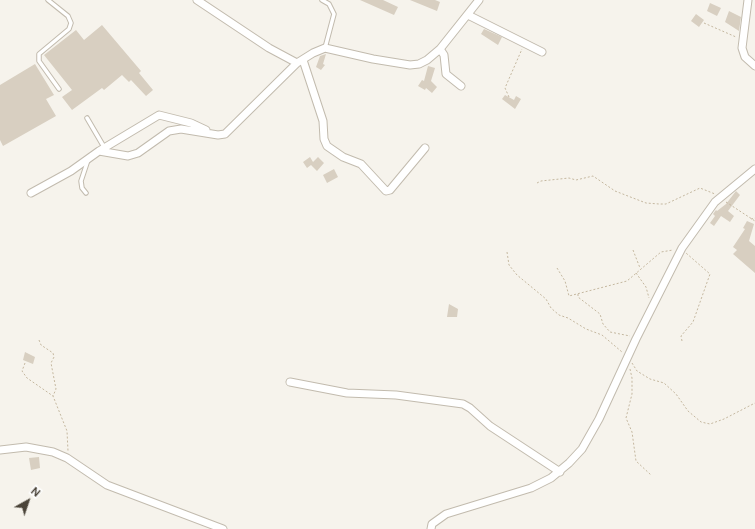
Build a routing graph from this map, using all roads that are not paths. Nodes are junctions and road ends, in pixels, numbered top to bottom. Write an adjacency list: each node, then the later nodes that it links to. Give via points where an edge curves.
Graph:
1 (48, 0): 13 (lane, via 68,16 71,23 69,29 39,54 39,61)
2 (197, 0): 10 (street, via 269,48)
3 (322, 0): 7 (lane, via 329,4 334,14)
4 (479, 0): 6 (street)
5 (748, 0): 11 (street, via 743,53)
6 (468, 15): 8 (street); 9 (street)
7 (325, 48): 8 (street, via 410,65 427,60); 10 (street)
8 (440, 49): 12 (street, via 444,55 446,74)
9 (542, 52)
10 (300, 61): 15 (street, via 228,132); 16 (street, via 323,121 327,146 361,164 386,191 390,190)
11 (755, 66)
12 (461, 86)
13 (59, 89)
14 (87, 118): 17 (lane)
15 (218, 135): 17 (street, via 175,130 169,131 128,156); 17 (street, via 159,115)
16 (425, 148)
17 (102, 149): 18 (street)
18 (88, 159): 20 (street); 21 (lane, via 81,181)
19 (755, 169): 24 (street, via 719,197 682,248 636,337 599,419 582,449)
20 (31, 193)
21 (86, 193)
22 (290, 382): 24 (street, via 347,393 396,395 463,404 490,426)
23 (0, 450): 25 (street, via 26,447 53,452 67,458 107,485)
24 (560, 472): 26 (street, via 531,488 446,514 432,524)
25 (223, 529)
26 (431, 529)

